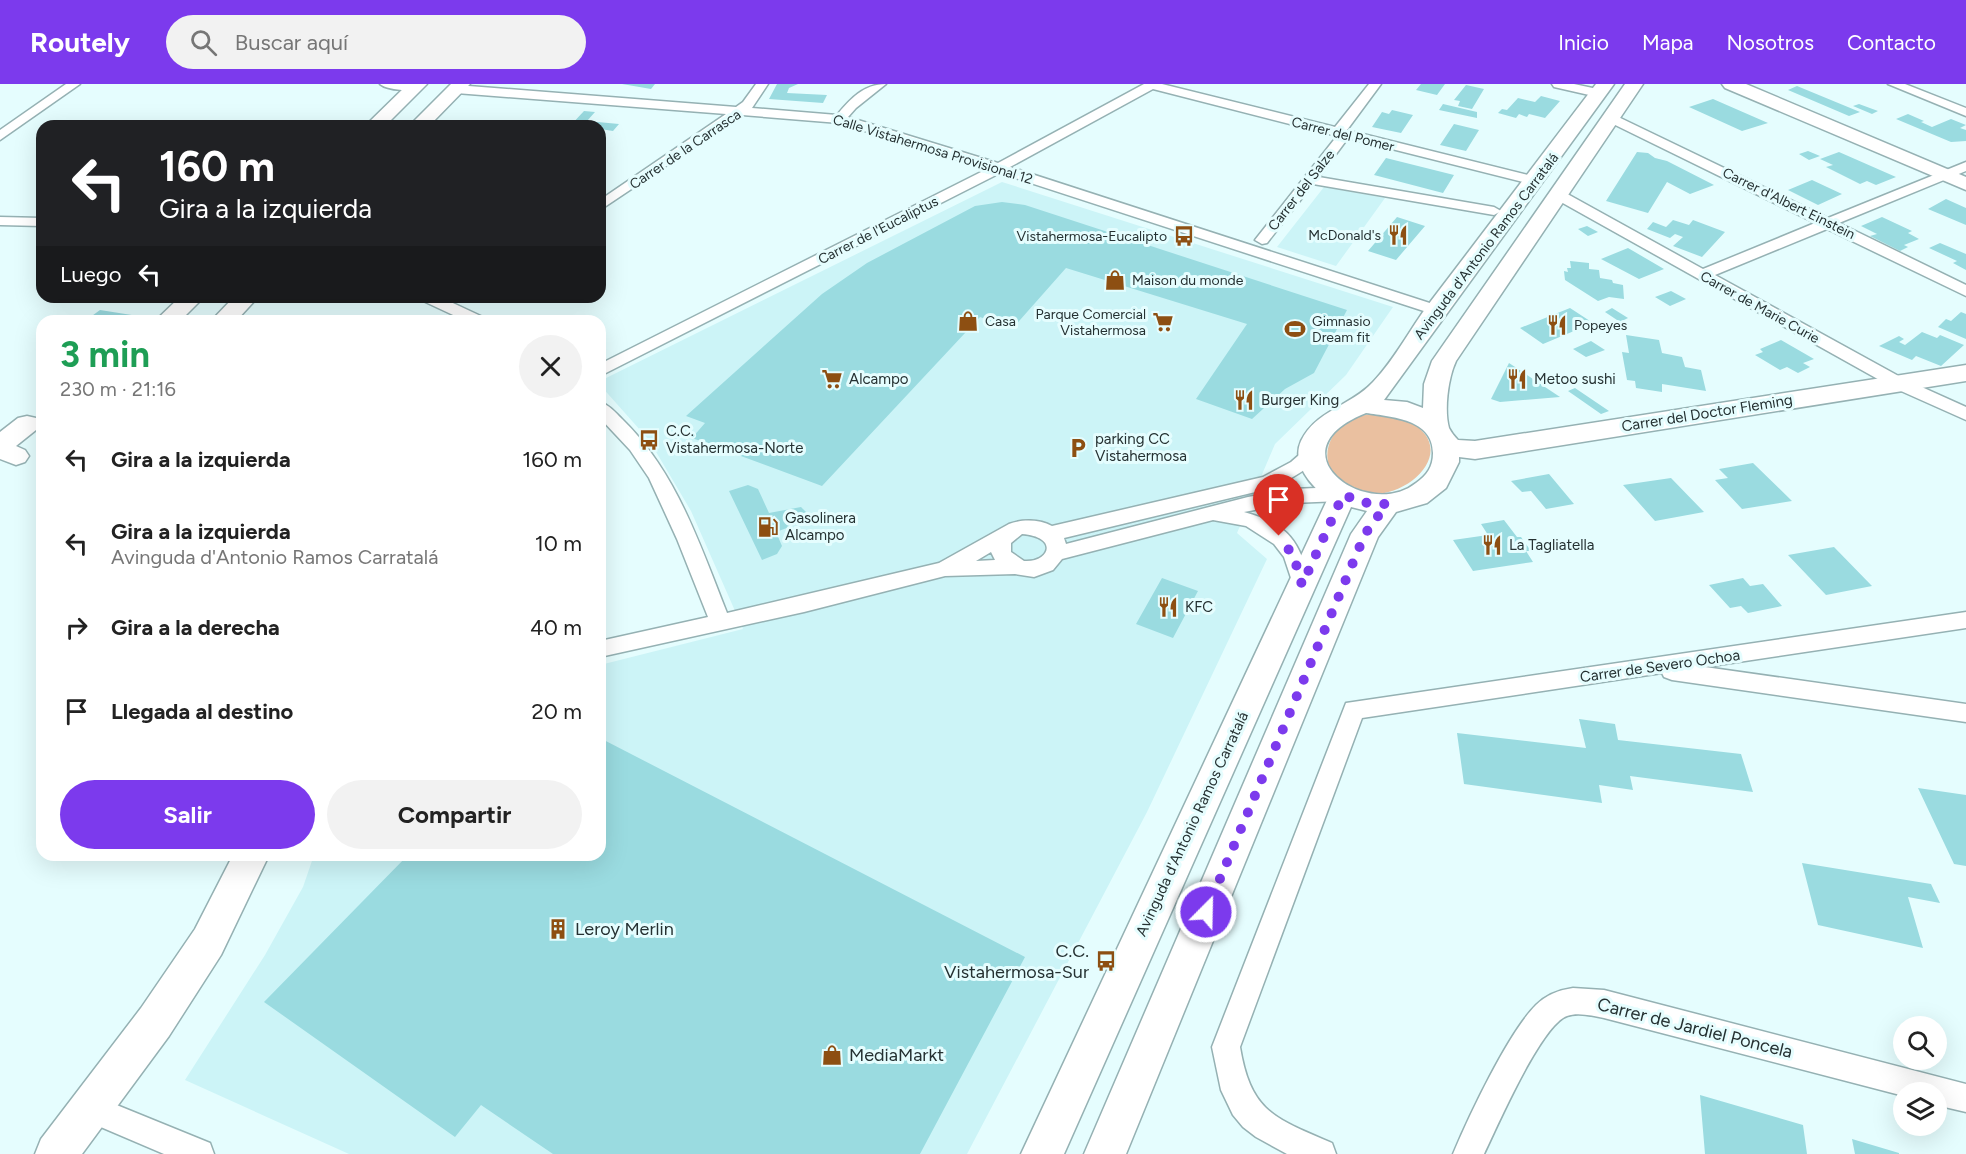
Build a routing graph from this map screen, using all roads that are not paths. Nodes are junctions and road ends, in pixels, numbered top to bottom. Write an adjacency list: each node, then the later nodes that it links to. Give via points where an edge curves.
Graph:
1 (74, 84): 21 (street)
2 (386, 84): 10 (street)
3 (762, 84): 14 (street, Carrer de la Carrasca)
4 (880, 84): 17 (street)
5 (1375, 84): 20 (street, Carrer del Salze, via 1340,131)
6 (1558, 84): 13 (street)
7 (1634, 84): 16 (main road, Avinguda d'Antonio Ramos Carratalá)
8 (1731, 84): 24 (main road)
9 (1894, 84): 15 (street)
10 (417, 85): 18 (main road)
11 (1152, 85): 20 (street, Carrer del Pomer); 23 (street, Carrer de l'Eucaliptus)
12 (458, 86): 14 (street, Calle Vistahermosa Provisional 12); 19 (main road)
13 (1602, 88): 26 (main road, Avinguda d'Antonio Ramos Carratalá)
14 (741, 111): 17 (street, Calle Vistahermosa Provisional 12); 29 (street, Carrer de la Carrasca)
15 (1966, 112)
16 (1610, 117): 28 (main road, Avinguda d'Antonio Ramos Carratalá); 33 (street, Carrer d'Albert Einstein)
17 (840, 119): 23 (street, Calle Vistahermosa Provisional 12)
18 (380, 120)
19 (424, 120)
20 (1344, 135): 25 (street, Carrer del Salze); 26 (street, Carrer del Pomer)
21 (0, 136)
22 (1966, 166): 24 (street)
23 (999, 168): 35 (street, Calle Vistahermosa Provisional 12); 48 (street, Carrer de l'Eucaliptus)
24 (1944, 175): 27 (main road); 33 (street)
25 (1308, 179): 30 (street); 34 (street, Carrer del Salze)
26 (1534, 181): 44 (main road, Avinguda d'Antonio Ramos Carratalá)
27 (1966, 184)
28 (1557, 194): 37 (street, Carrer de Marie Curie); 55 (main road, Avinguda d'Antonio Ramos Carratalá, via 1438,372)
29 (606, 202)
30 (1494, 211)
31 (0, 221): 32 (street)
32 (36, 222)
33 (1829, 222): 37 (street); 38 (street, Carrer d'Albert Einstein)
34 (1262, 240): 35 (street, Calle Vistahermosa Provisional 12, via 1248,244); 36 (street, Calle Vistahermosa Provisional 12, via 1265,249)
35 (1222, 241): 36 (street, Calle Vistahermosa Provisional 12)
36 (1284, 261): 44 (street, Calle Vistahermosa Provisional 12)
37 (1701, 275): 50 (street, Carrer de Marie Curie)
38 (1966, 291)
39 (186, 303): 45 (main road)
40 (241, 303): 46 (main road)
41 (441, 303): 43 (street)
42 (457, 303): 43 (street)
43 (451, 307): 47 (street)
44 (1436, 310): 51 (main road, Avinguda d'Antonio Ramos Carratalá, via 1383,387)
45 (174, 315)
46 (229, 315)
47 (467, 315)
48 (606, 368)
49 (1966, 373): 50 (main road, Carrer del Doctor Fleming)
50 (1898, 383): 53 (street, Carrer de Marie Curie); 55 (main road, Carrer del Doctor Fleming, via 1475,450)
51 (1364, 405): 55 (main road, via 1401,407 1415,412); 57 (main road, via 1324,426)
52 (606, 414): 68 (street, via 646,457 669,498)
53 (1966, 414)
54 (34, 421): 56 (main road, via 5,441)
55 (1442, 436): 60 (main road, via 1445,469 1435,483 1419,495)
56 (5, 450): 58 (main road)
57 (1312, 453): 59 (main road, via 1317,472 1330,488); 63 (street, via 1269,482)
58 (36, 457)
59 (1342, 494): 60 (main road, via 1370,504); 61 (street, via 1292,496); 66 (main road, Avinguda d'Antonio Ramos Carratalá)
60 (1387, 504): 78 (main road, via 1365,534)
61 (1205, 514): 63 (street); 66 (street, via 1243,517 1279,536 1294,557)
62 (1005, 535): 63 (street, via 1030,527); 64 (street, via 1000,541 1002,557); 65 (street)
63 (1054, 543): 64 (street, via 1047,565)
64 (1018, 567): 65 (street)
65 (945, 569): 68 (street)
66 (1302, 585): 77 (main road, Avinguda d'Antonio Ramos Carratalá)
67 (1966, 620): 70 (street, Carrer de Severo Ochoa)
68 (720, 622): 69 (street)
69 (606, 648)
70 (1648, 668): 71 (street); 79 (street, Carrer de Severo Ochoa, via 1354,710 1226,1047 1229,1075 1240,1101 1259,1123)
71 (1966, 712)
72 (248, 861): 74 (main road, via 208,942)
73 (1966, 1098): 80 (street, Carrer de Jardiel Poncela, via 1668,1020 1576,1000 1554,1007 1536,1025)
74 (92, 1108): 75 (main road); 76 (street)
75 (56, 1154)
76 (199, 1154)
77 (1042, 1154)
78 (1105, 1154)
79 (1321, 1154)
80 (1468, 1154)

